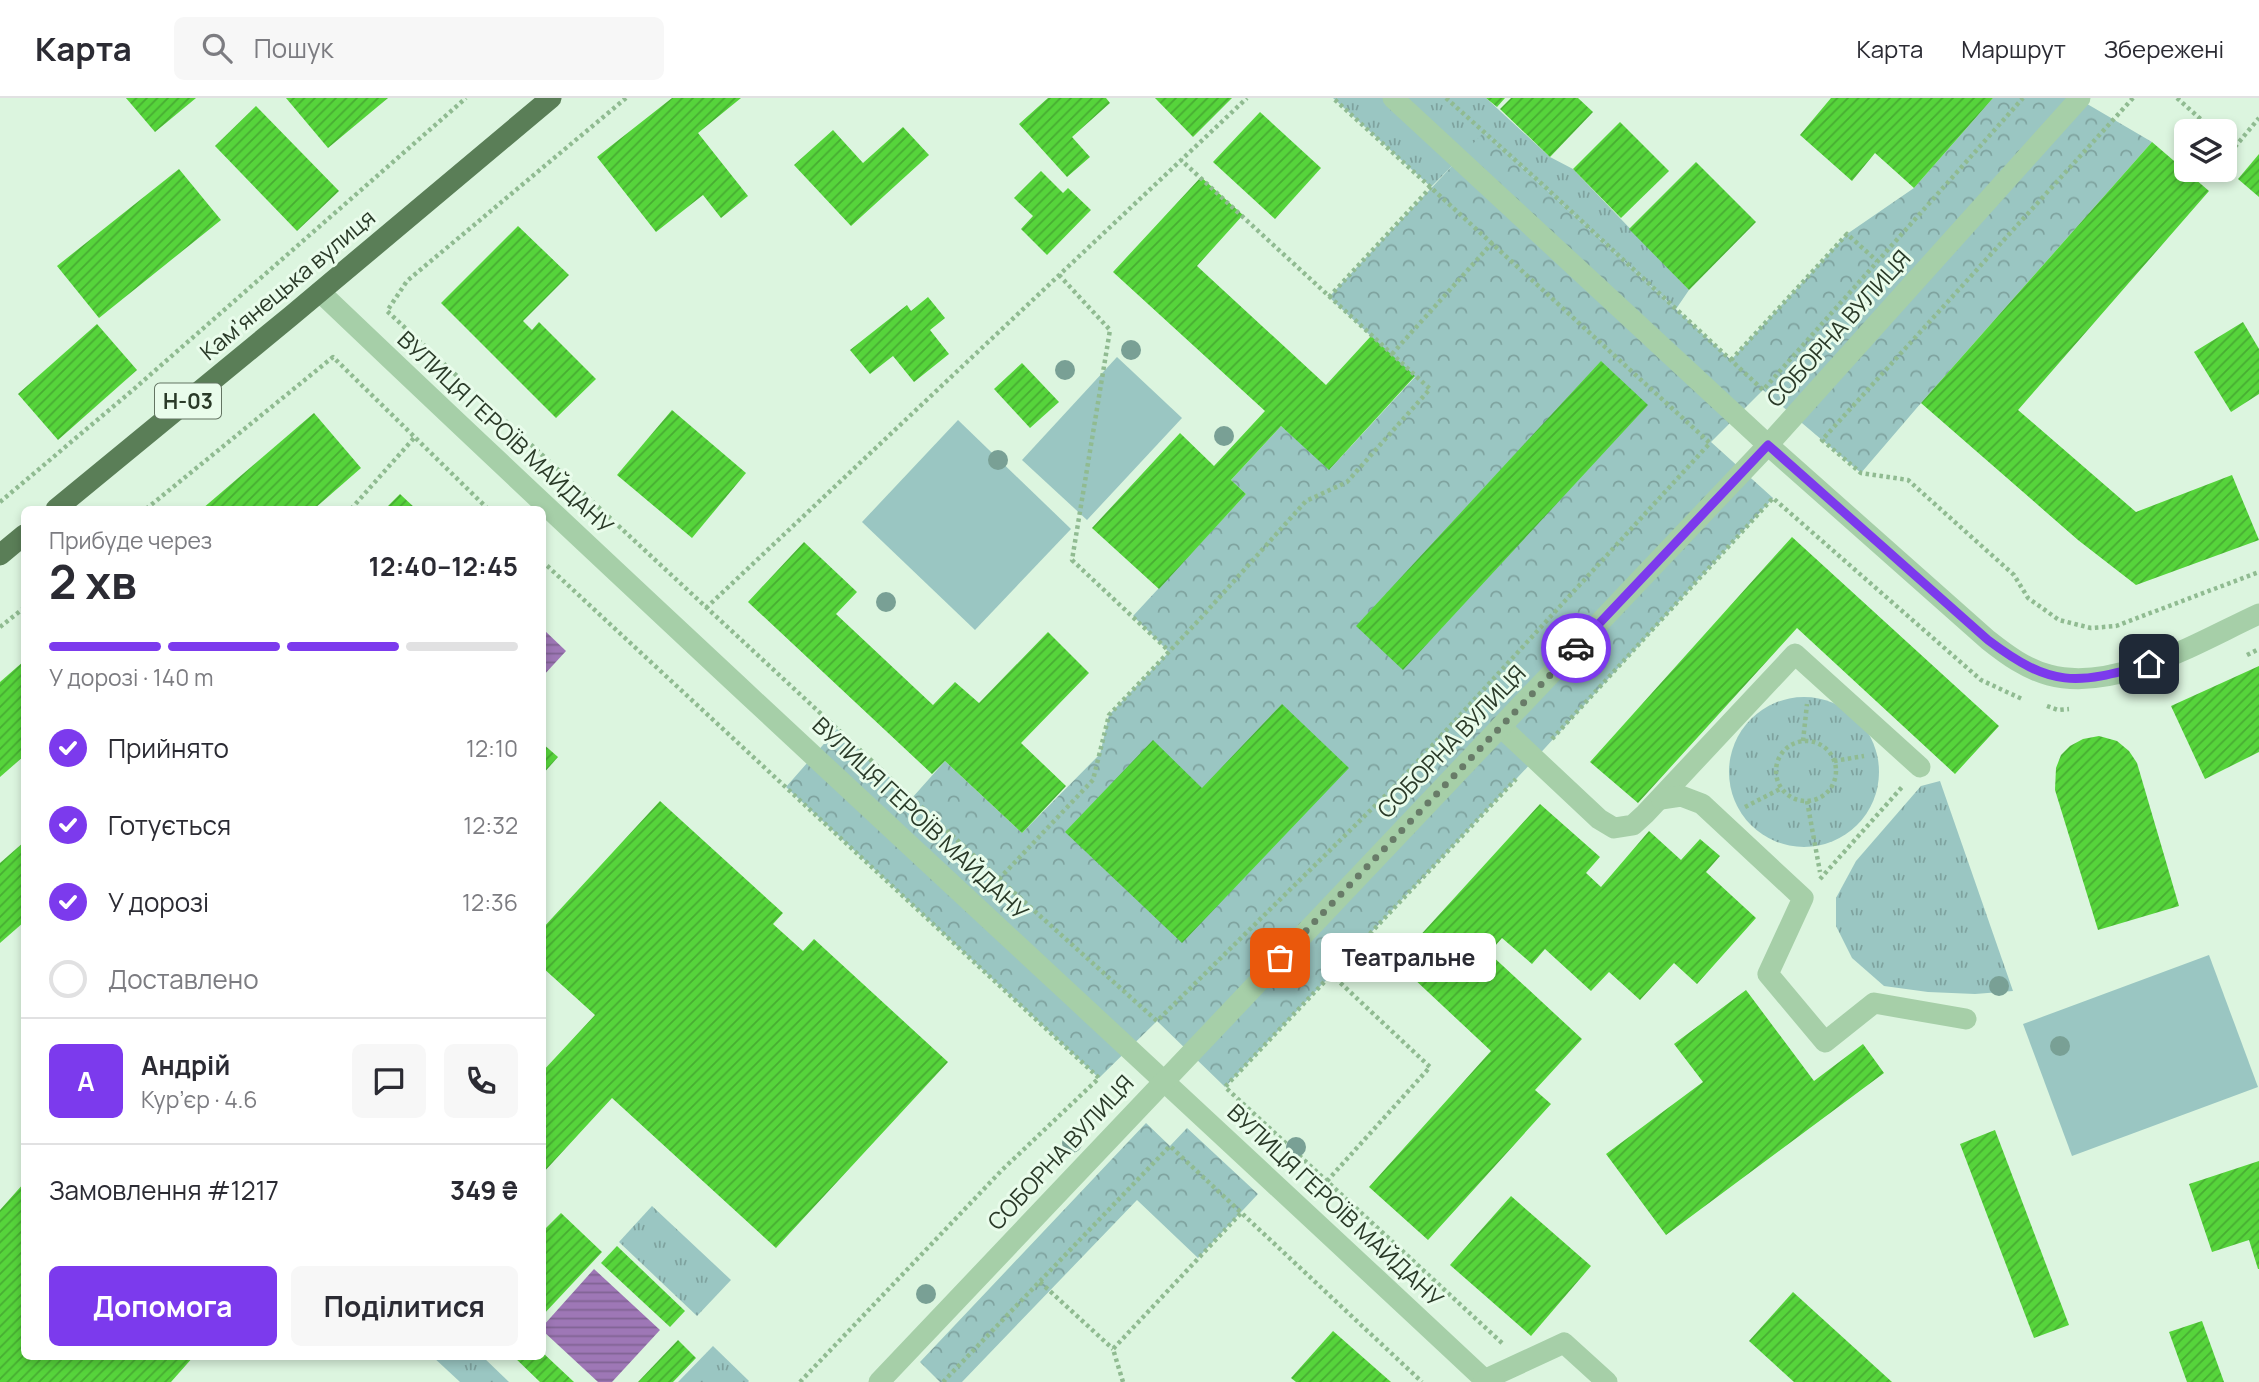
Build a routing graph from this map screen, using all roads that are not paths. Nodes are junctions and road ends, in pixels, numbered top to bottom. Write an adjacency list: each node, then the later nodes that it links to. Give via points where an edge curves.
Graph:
1 (551, 98): 4 (main road, Камʼянецька вулиця / Н-03)
2 (1393, 98): 5 (street)
3 (2080, 98): 5 (street, СОБОРНА ВУЛИЦЯ)
4 (320, 292): 6 (main road, Камʼянецька вулиця / Н-03); 7 (street, ВУЛИЦЯ ГЕРОЇВ МАЙДАНУ)
5 (1768, 445): 11 (street, via 1988,640 2018,662 2048,675 2085,680 2149,664); 12 (street, СОБОРНА ВУЛИЦЯ)
6 (60, 506)
7 (545, 506)
8 (546, 507): 16 (street, ВУЛИЦЯ ГЕРОЇВ МАЙДАНУ)
9 (21, 538): 10 (main road)
10 (0, 555)
11 (2259, 614)
12 (1501, 727): 14 (street, via 1614,828 1633,825); 16 (street, СОБОРНА ВУЛИЦЯ)
13 (1920, 768): 14 (street, via 1796,653)
14 (1661, 799): 15 (street, via 1681,796 1702,804 1803,898 1768,974 1825,1042 1874,1003)
15 (1966, 1019)
16 (1164, 1080): 17 (street, ВУЛИЦЯ ГЕРОЇВ МАЙДАНУ); 18 (street, СОБОРНА ВУЛИЦЯ)
17 (1486, 1381): 19 (street, via 1564,1343)
18 (879, 1382)
19 (1607, 1382)

